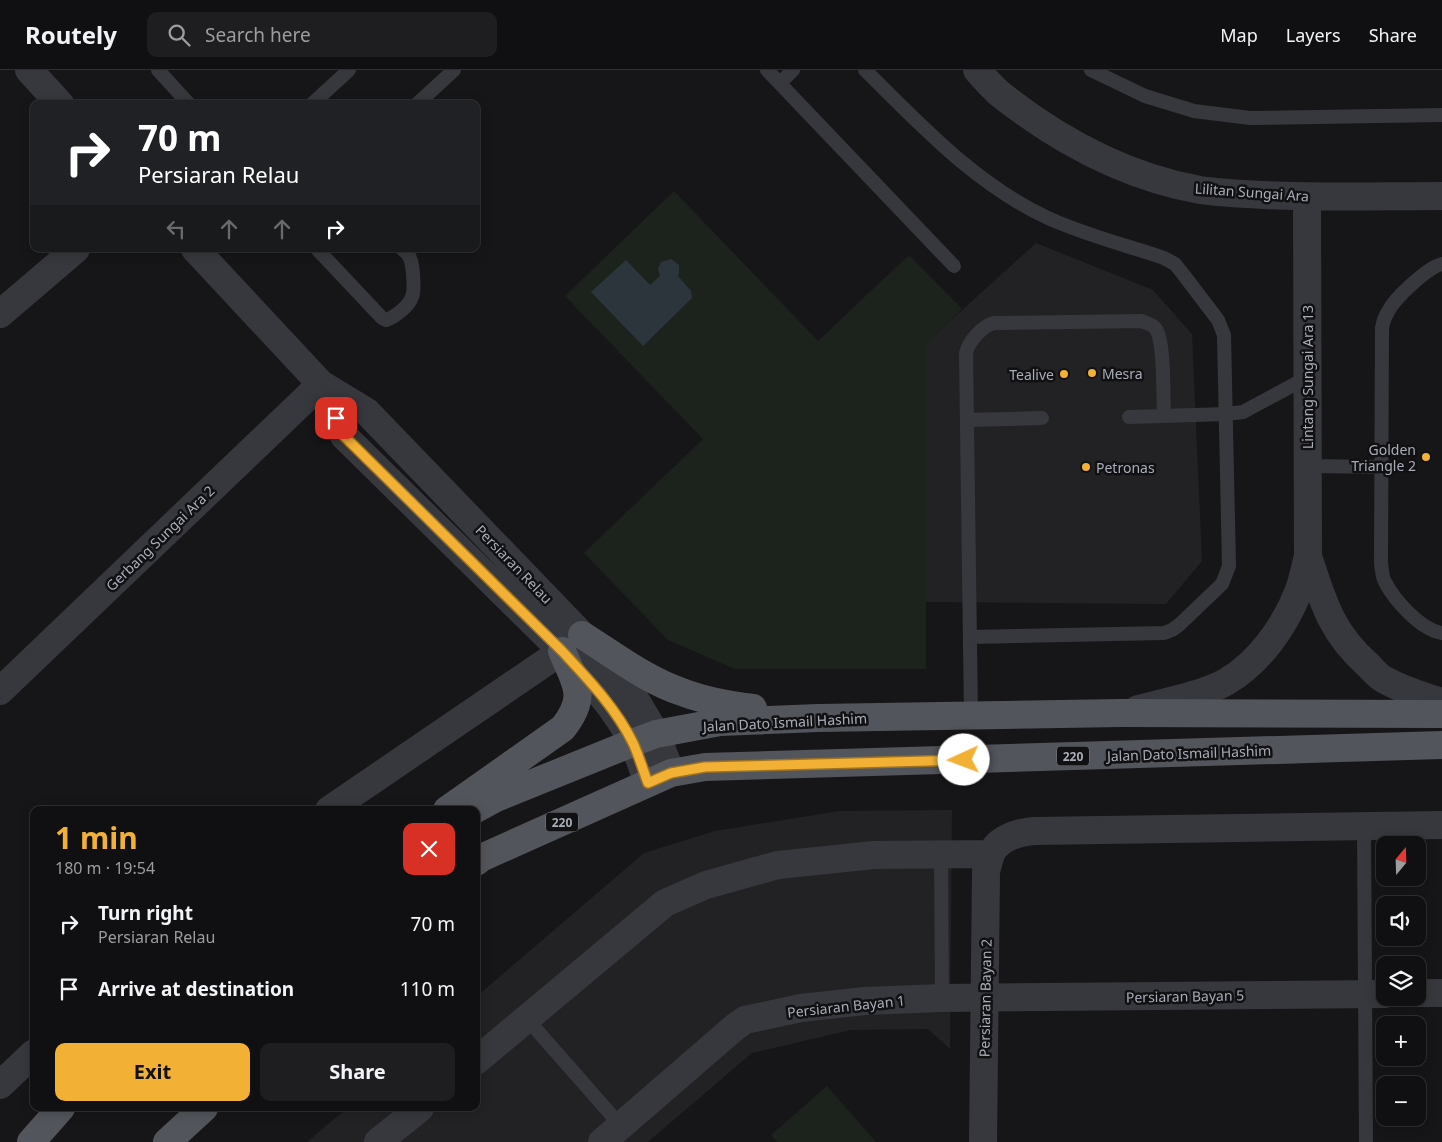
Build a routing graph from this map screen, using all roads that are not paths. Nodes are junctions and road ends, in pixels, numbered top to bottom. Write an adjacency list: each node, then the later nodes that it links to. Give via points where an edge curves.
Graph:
1 (29, 70): 11 (street)
2 (158, 70): 12 (lane)
3 (349, 70): 13 (lane)
4 (454, 70): 14 (lane)
5 (767, 70): 10 (lane)
6 (793, 70): 10 (lane)
7 (865, 70): 27 (lane, via 945,149 972,172 1017,202 1049,219 1175,264 1222,327)
8 (977, 70): 17 (street, Lilitan Sungai Ara, via 999,94 1058,135 1110,162 1164,182 1200,190)
9 (1091, 70): 15 (lane, via 1153,99 1194,111 1250,118)
10 (780, 83): 23 (lane)
11 (56, 100)
12 (185, 100)
13 (316, 100)
14 (421, 100)
15 (1442, 115)
16 (1442, 196): 17 (street, Lilitan Sungai Ara)
17 (1307, 197): 25 (street, Lintang Sungai Ara 13)
18 (72, 252): 24 (street)
19 (197, 252): 26 (street, Persiaran Relau)
20 (320, 252): 21 (lane, via 386,320 408,303 414,290 410,258)
21 (405, 252)
22 (1442, 264): 33 (lane, via 1426,271 1389,308 1384,318)
23 (954, 266)
24 (0, 314)
25 (1308, 376): 27 (lane, via 1243,412); 32 (street, Lintang Sungai Ara 13)
26 (321, 384): 37 (street, Persiaran Relau, via 367,412); 38 (street, Gerbang Sungai Ara 2)
27 (1226, 414): 28 (lane); 36 (lane, via 1229,566 1222,584 1178,625 1164,633)
28 (1164, 416): 29 (lane); 31 (lane, via 1161,341 1154,326 1141,321 994,323 984,328 970,343 966,353)
29 (1129, 417)
30 (1042, 418): 31 (lane)
31 (967, 420): 36 (lane)
32 (1308, 466): 33 (lane); 34 (street, Lintang Sungai Ara 13)
33 (1381, 467): 35 (lane, via 1381,563 1384,580 1393,596 1420,624)
34 (1308, 556): 39 (street, Lintang Sungai Ara 13, via 1332,620 1342,638 1359,657 1383,679); 40 (street, Lintang Sungai Ara 13, via 1300,588 1286,617 1248,667 1225,682 1191,695)
35 (1442, 633)
36 (970, 637): 42 (lane)
37 (572, 643): 43 (main road, via 680,692 719,703); 44 (street, Persiaran Relau, via 629,689); 47 (street); 48 (main road, via 579,692 572,717 557,733)
38 (0, 691)
39 (1442, 702)
40 (1121, 714): 41 (main road, Jalan Dato Ismail Hashim); 42 (main road, Jalan Dato Ismail Hashim)
41 (1442, 714)
42 (971, 716): 43 (main road, Jalan Dato Ismail Hashim)
43 (818, 718): 44 (main road, Jalan Dato Ismail Hashim, via 720,722)
44 (644, 738): 46 (street, Persiaran Relau); 49 (main road, Jalan Dato Ismail Hashim)
45 (1442, 745): 46 (main road, Jalan Dato Ismail Hashim / 220, via 705,767)
46 (660, 778): 54 (main road, Jalan Dato Ismail Hashim / 220)
47 (335, 806)
48 (453, 806)
49 (480, 807)
50 (1442, 825): 51 (street)
51 (1364, 826): 53 (street, via 1020,832); 57 (lane)
52 (940, 854): 53 (street); 58 (lane); 60 (street, via 874,855 778,865 706,884 664,903)
53 (991, 854): 59 (street, Persiaran Bayan 2, via 986,872)
54 (480, 859)
55 (1426, 993): 56 (street)
56 (1442, 993)
57 (1374, 994): 59 (street, Persiaran Bayan 5); 72 (lane)
58 (942, 998): 59 (street, Persiaran Bayan 1); 67 (street, Persiaran Bayan 1, via 801,1008 745,1020)
59 (986, 998): 71 (street, Persiaran Bayan 2)
60 (527, 1019): 62 (street); 67 (lane)
61 (30, 1057): 63 (street)
62 (480, 1058)
63 (0, 1085)
64 (58, 1111): 68 (main road)
65 (201, 1111): 69 (main road)
66 (416, 1111): 70 (street)
67 (611, 1134)
68 (31, 1142)
69 (167, 1142)
70 (378, 1142)
71 (983, 1142)
72 (1366, 1142)

